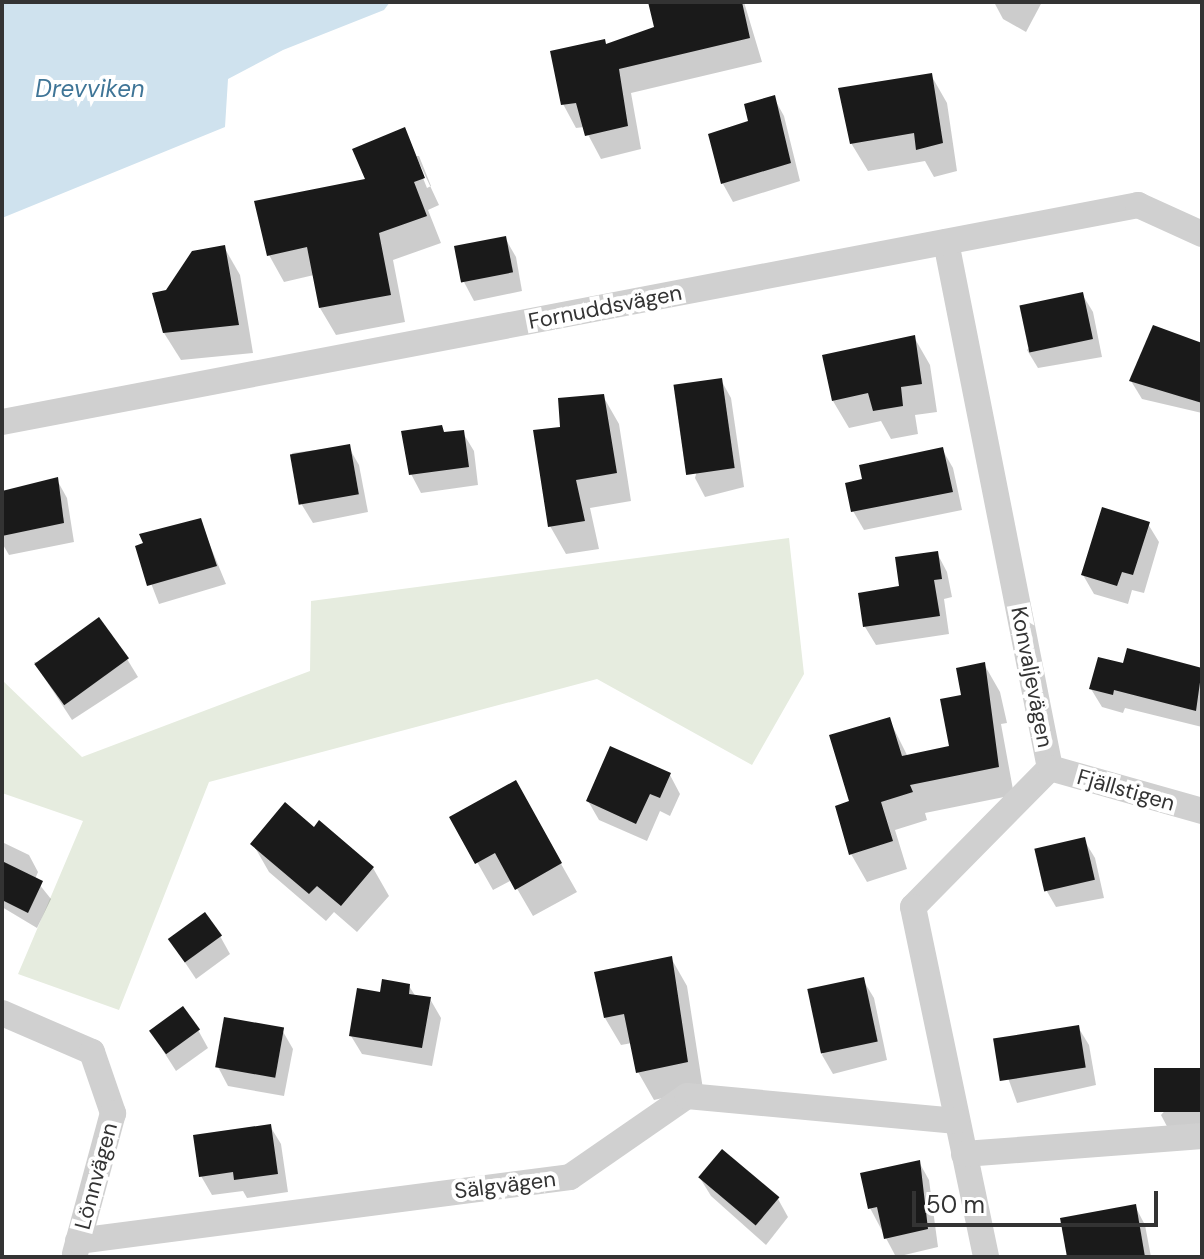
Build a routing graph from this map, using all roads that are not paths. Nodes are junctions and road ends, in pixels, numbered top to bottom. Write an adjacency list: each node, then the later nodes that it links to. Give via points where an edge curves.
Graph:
1 (1202, 234): 2 (street, Fornuddsvägen, via 1138,205)
2 (946, 242): 3 (street, Fornuddsvägen); 4 (street, Konvaljevägen)
3 (2, 422)
4 (1050, 768): 5 (street, Fjällstigen); 7 (street, Konvaljevägen, via 913,907)
5 (1202, 811)
6 (2, 1013): 10 (street, Lönnvägen, via 92,1052 113,1113)
7 (957, 1121): 9 (street, Konvaljevägen); 10 (street, Sälgvägen, via 687,1096 570,1177)
8 (1202, 1136): 9 (street)
9 (964, 1154): 11 (street, Konvaljevägen)
10 (76, 1249)
11 (986, 1257)

